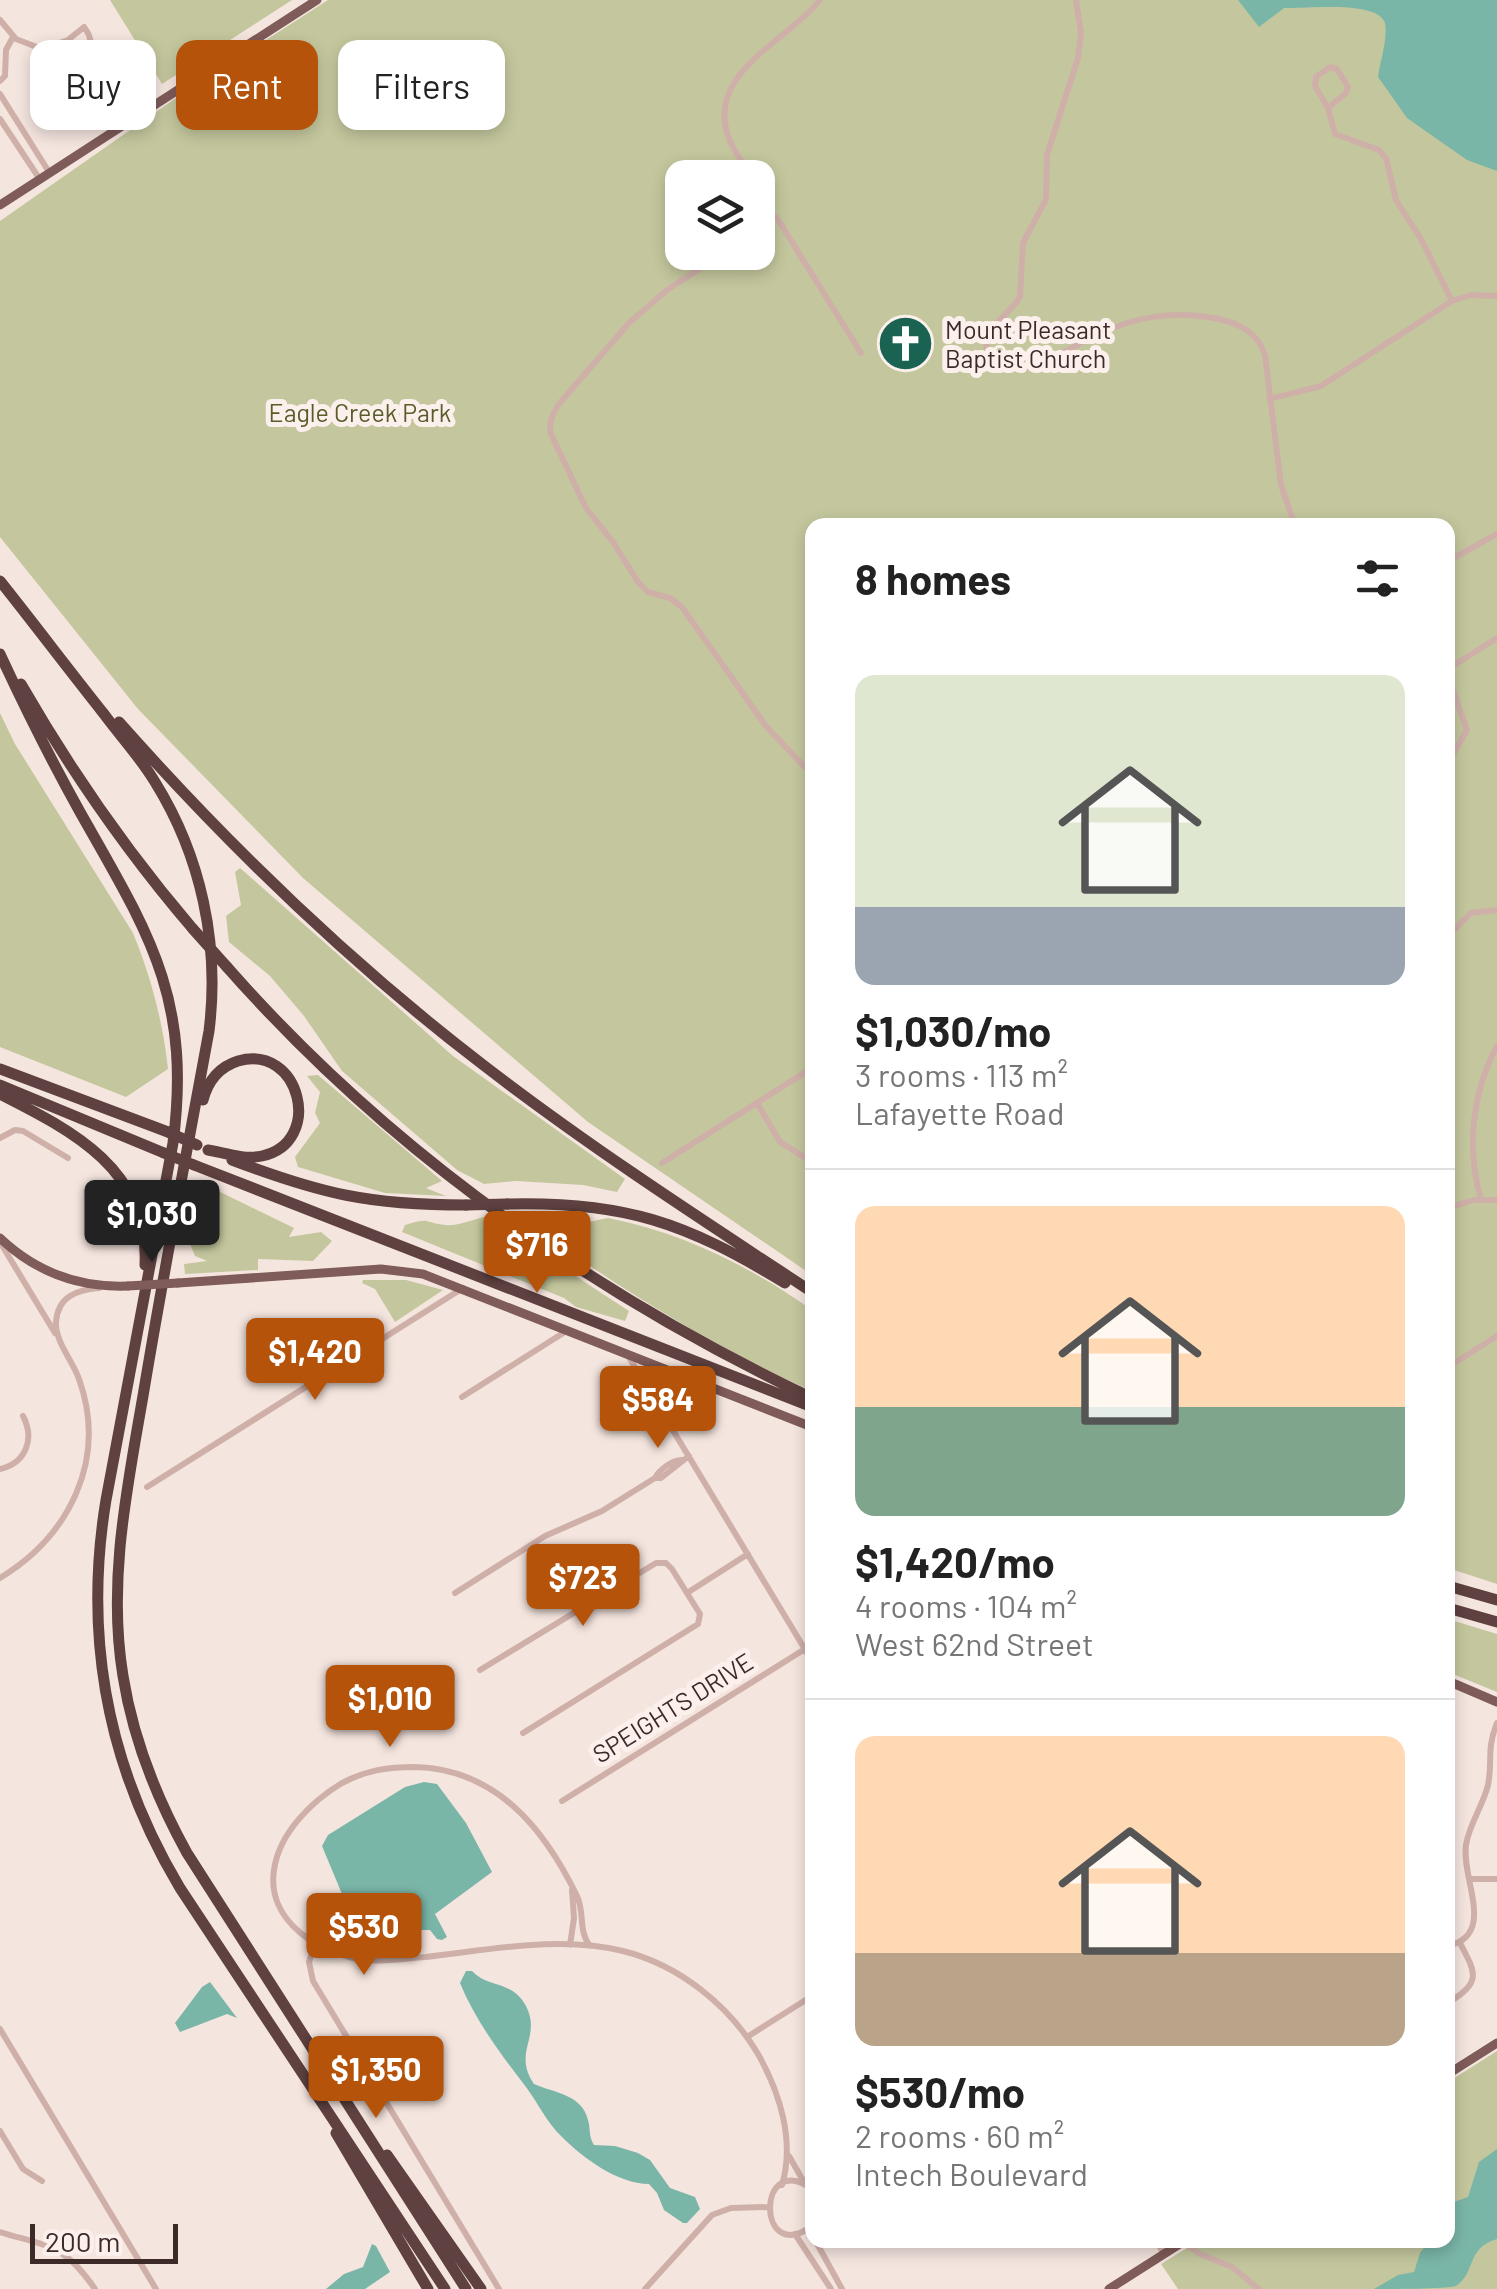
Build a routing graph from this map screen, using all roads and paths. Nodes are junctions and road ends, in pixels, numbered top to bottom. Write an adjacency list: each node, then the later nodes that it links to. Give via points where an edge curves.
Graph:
1 (820, 0): 12 (street, via 738,76 726,105 727,133)
2 (1076, 0): 21 (street, via 1080,49 1047,155 1047,197 1023,243 1020,297 993,324 990,353 1003,366 1022,368 1121,325 1186,313 1231,322 1256,337 1265,355)
3 (306, 3): 13 (main road)
4 (0, 20): 5 (street)
5 (13, 37): 6 (street); 8 (street)
6 (30, 44)
7 (42, 49): 7 (street, via 84,27 92,44 84,61 56,82 38,78)
8 (0, 81)
9 (0, 94): 13 (street)
10 (1328, 108): 10 (street, via 1348,87 1330,67 1315,86); 19 (street, via 1334,134 1386,158 1396,200)
11 (0, 118): 14 (street)
12 (742, 160)
13 (49, 172): 14 (main road)
14 (39, 178): 15 (main road)
15 (0, 205)
16 (775, 217): 20 (street)
17 (698, 270): 33 (street, via 629,323 558,405 550,432 586,508 638,582 680,605 765,725)
18 (1497, 296): 19 (street)
19 (1452, 301): 21 (street, via 1321,386)
20 (861, 353)
21 (1269, 399): 22 (street)
22 (1293, 518)
23 (1497, 534): 24 (street)
24 (1455, 557)
25 (0, 581): 30 (highway)
26 (1497, 638): 29 (street)
27 (0, 645): 64 (highway, bridge, via 97,806 193,929 353,1094 494,1210 652,1314)
28 (0, 654): 58 (highway, via 142,920 170,1004 177,1110)
29 (1455, 667)
30 (84, 686): 52 (highway, via 172,814 210,934 209,1031); 56 (highway, via 276,886 424,1018 585,1140)
31 (1455, 693): 32 (street, via 1467,728)
32 (1455, 753)
33 (805, 768)
34 (1497, 910): 35 (street, via 1472,913)
35 (1455, 929)
36 (1497, 1046): 47 (street, via 1472,1135)
37 (0, 1068): 43 (highway, bridge)
38 (805, 1072): 41 (street)
39 (0, 1085): 66 (highway, bridge)
40 (0, 1094): 58 (highway, via 90,1146 122,1180 144,1242)
41 (757, 1103): 44 (street, via 777,1139); 46 (street)
42 (0, 1138): 45 (street, via 22,1131)
43 (202, 1147): 52 (highway, via 257,1157 285,1143 300,1109 285,1073 268,1062 246,1060 210,1082); 57 (highway, bridge, via 337,1196 391,1204 583,1204 654,1218)
44 (805, 1157)
45 (68, 1158)
46 (662, 1163)
47 (1481, 1199): 48 (street); 49 (street)
48 (1497, 1200)
49 (1455, 1206)
50 (0, 1240): 53 (street); 54 (main road, via 57,1276)
51 (0, 1250): 53 (street)
52 (164, 1276): 104 (highway, via 118,1572 121,1662 133,1723 187,1854)
53 (21, 1279): 61 (street)
54 (123, 1286): 55 (main road, bridge, via 384,1270); 61 (street, via 83,1289 66,1298 56,1318)
55 (463, 1288): 59 (main road); 71 (street)
56 (805, 1291)
57 (805, 1292)
58 (141, 1309): 102 (highway, via 97,1577 102,1669 122,1767 163,1859)
59 (569, 1330): 62 (main road); 65 (street)
60 (1497, 1336): 63 (street)
61 (59, 1338): 73 (street, via 87,1410 83,1475 56,1531)
62 (626, 1352): 68 (main road); 69 (street)
63 (1455, 1363)
64 (805, 1394)
65 (462, 1396)
66 (805, 1404)
67 (23, 1416): 70 (street, via 27,1448)
68 (805, 1424)
69 (686, 1459): 72 (street); 75 (street)
70 (0, 1469)
71 (148, 1487)
72 (748, 1554): 76 (street); 80 (street)
73 (0, 1578)
74 (1455, 1588): 77 (highway)
75 (455, 1593)
76 (687, 1593): 81 (street, via 668,1565 656,1562); 85 (street, via 698,1624)
77 (1497, 1600)
78 (1455, 1610): 79 (highway)
79 (1494, 1621)
80 (805, 1648): 87 (street, SPEIGHTS DRIVE)
81 (480, 1670)
82 (1455, 1684): 83 (main road)
83 (1497, 1702)
84 (1497, 1723): 86 (street, via 1489,1744)
85 (523, 1733)
86 (1493, 1761): 88 (street, via 1466,1843)
87 (562, 1801)
88 (1471, 1879): 89 (street); 91 (street, via 1478,1918)
89 (1497, 1879)
90 (572, 1889): 92 (street, via 532,1824 489,1786 432,1768 374,1770 311,1806 274,1868 277,1904); 94 (street); 95 (street)
91 (1460, 1942): 93 (street); 96 (street, via 1473,1979)
92 (315, 1943): 94 (street, via 377,1960); 125 (street, via 313,1981)
93 (1455, 1944)
94 (570, 1945): 95 (street)
95 (590, 1946): 99 (street, via 639,1956 684,1978)
96 (1455, 1999)
97 (805, 2000): 99 (street)
98 (0, 2029): 120 (street)
99 (747, 2037): 105 (street, via 774,2088)
100 (1497, 2043): 101 (main road)
101 (1455, 2070)
102 (324, 2107): 121 (highway); 122 (highway)
103 (0, 2131): 107 (street, via 23,2169)
104 (374, 2141): 123 (highway); 124 (highway)
105 (788, 2155): 106 (street); 108 (street)
106 (805, 2180)
107 (42, 2181)
108 (782, 2185): 109 (street); 110 (street)
109 (805, 2185)
110 (768, 2207): 113 (street, via 776,2227); 126 (street, via 731,2208 708,2218)
111 (805, 2229): 113 (street)
112 (0, 2232): 119 (street, via 60,2250)
113 (795, 2234): 127 (street)
114 (819, 2248): 128 (street)
115 (1161, 2248): 118 (street)
116 (1173, 2248): 118 (main road)
117 (1193, 2248): 130 (street)
118 (1164, 2254): 129 (main road)
119 (95, 2289)
120 (156, 2289)
121 (428, 2289)
122 (445, 2289)
123 (466, 2289)
124 (480, 2289)
125 (499, 2289)
126 (645, 2289)
127 (831, 2289)
128 (842, 2289)
129 (1109, 2289)
130 (1259, 2289)

